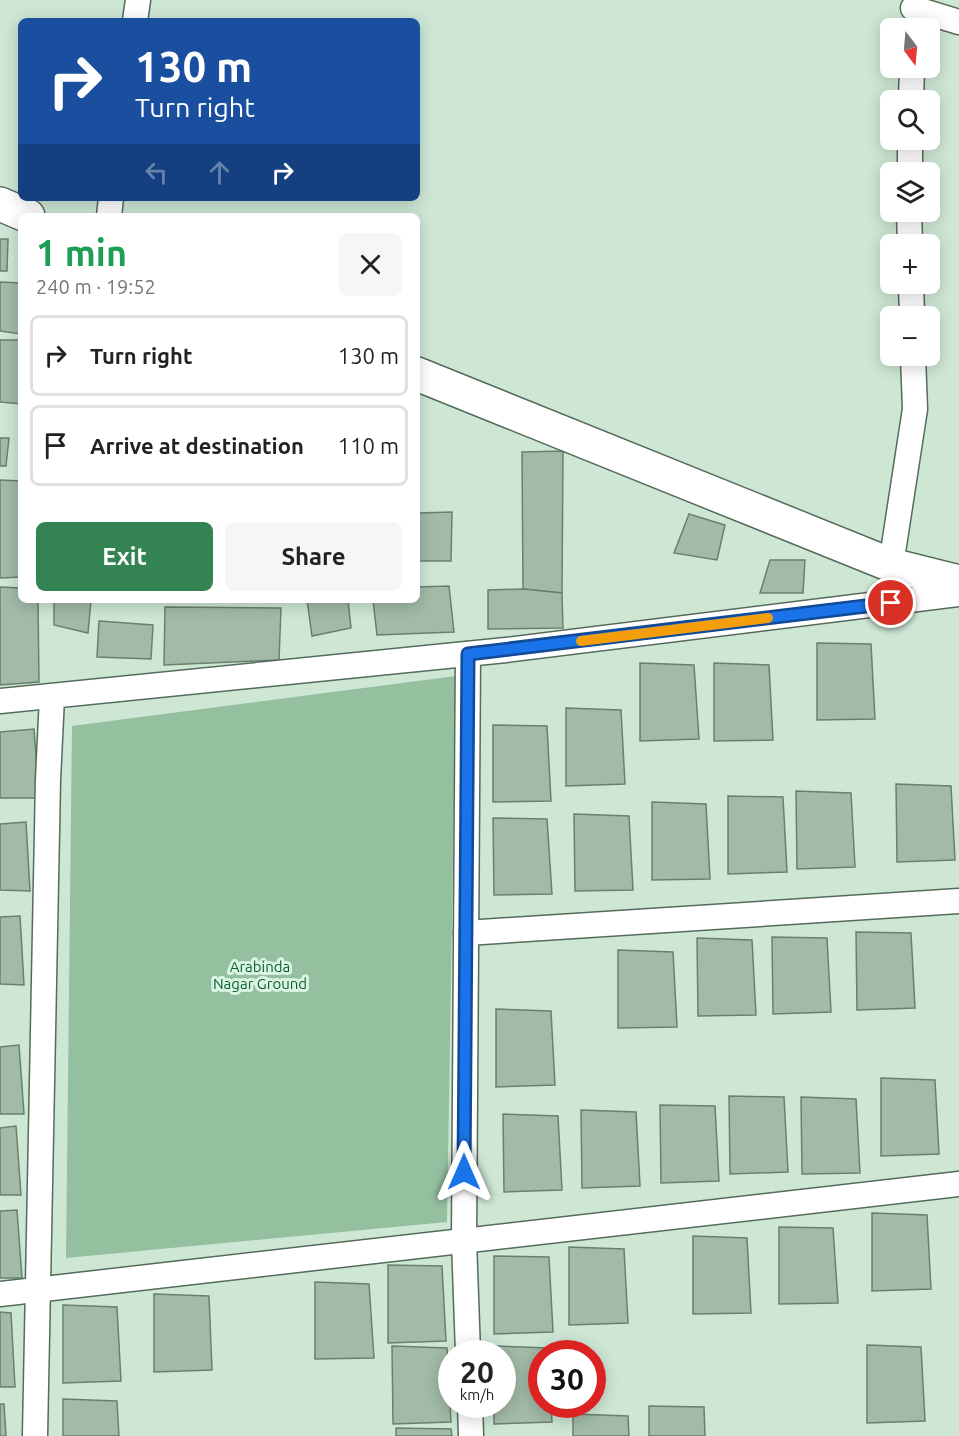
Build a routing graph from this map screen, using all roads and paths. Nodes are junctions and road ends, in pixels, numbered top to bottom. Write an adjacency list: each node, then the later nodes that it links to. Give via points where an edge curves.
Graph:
1 (138, 0): 3 (street)
2 (913, 12): 4 (street)
3 (135, 18)
4 (959, 22)
5 (0, 204): 6 (main road)
6 (21, 213)
7 (913, 366): 9 (street, via 915,409)
8 (420, 375): 9 (main road)
9 (891, 565): 10 (main road)
10 (959, 582)
11 (959, 594): 12 (street)
12 (468, 654): 13 (street); 16 (street)
13 (52, 697): 14 (street); 19 (street)
14 (0, 701)
15 (959, 901): 16 (street)
16 (466, 933): 18 (street)
17 (959, 1184): 18 (street)
18 (464, 1240): 19 (street); 21 (street)
19 (39, 1292): 20 (street); 23 (street)
20 (0, 1294)
21 (468, 1340)
22 (470, 1418): 24 (street)
23 (35, 1436)
24 (471, 1436)

